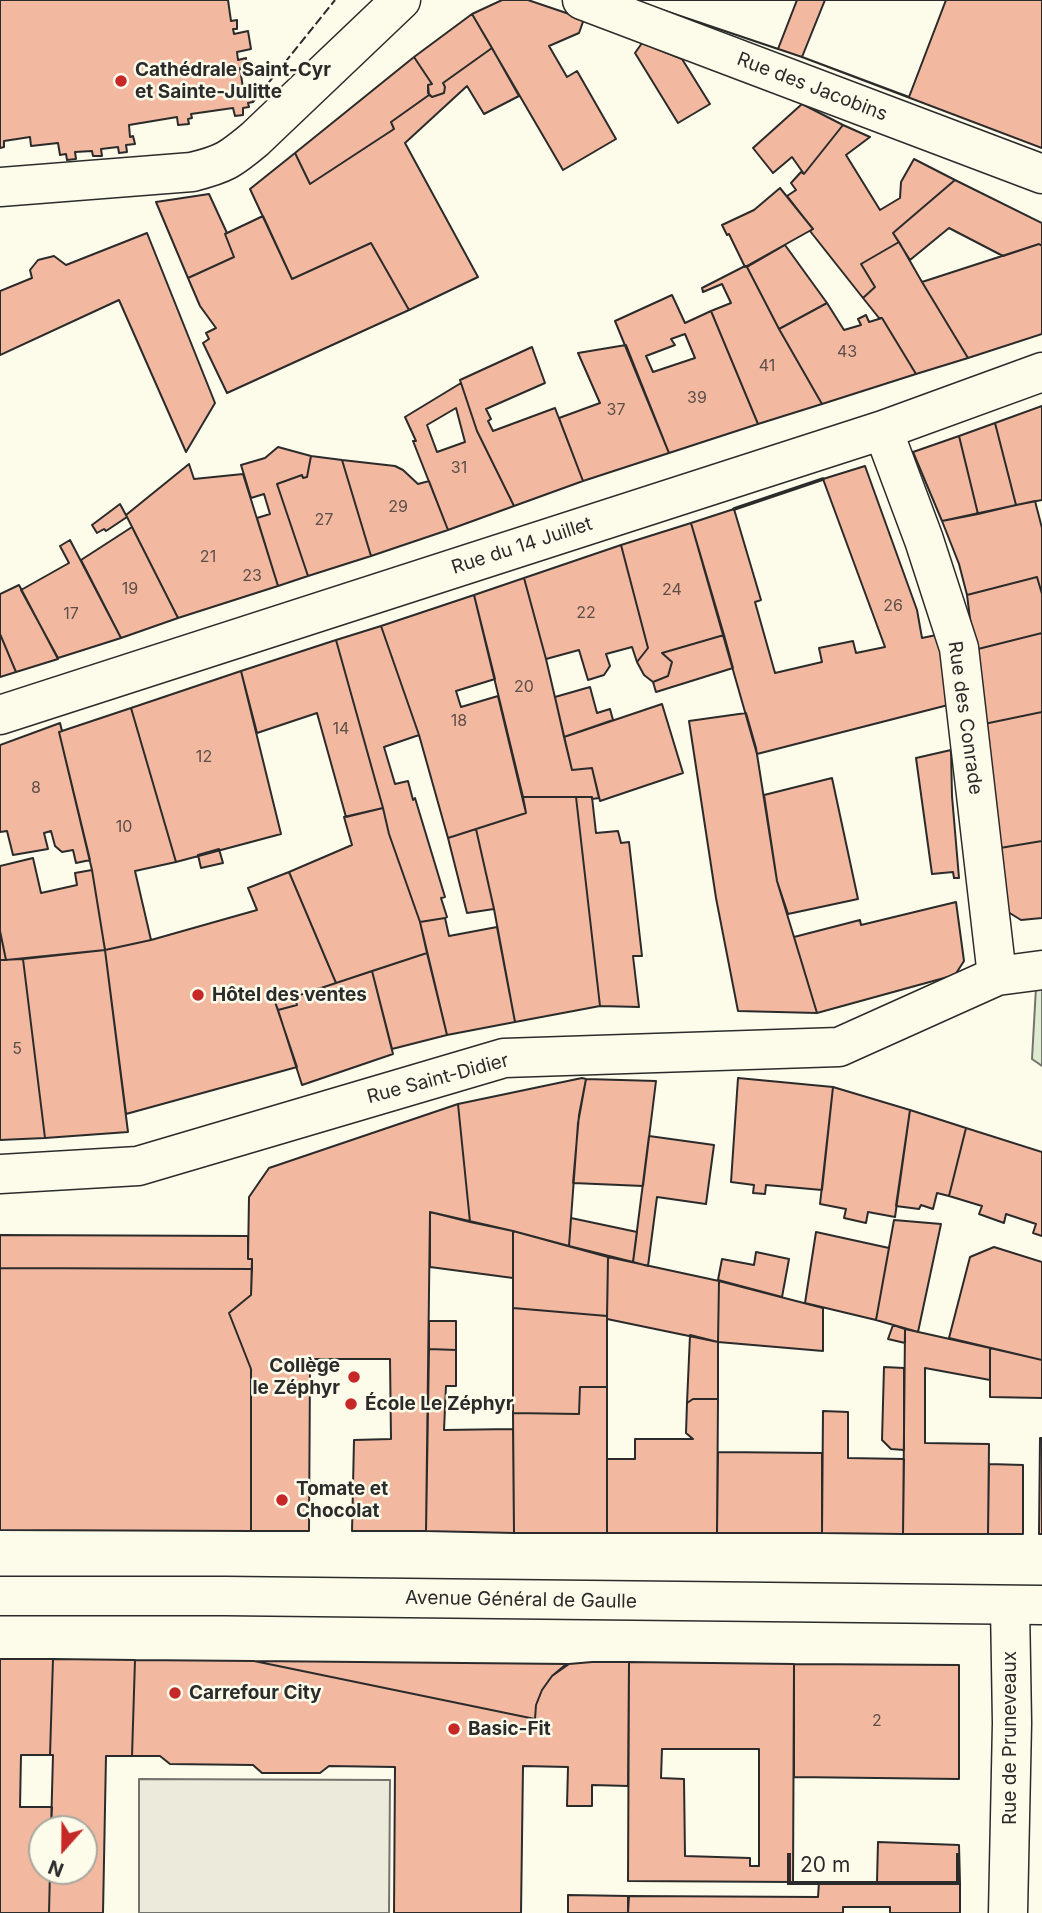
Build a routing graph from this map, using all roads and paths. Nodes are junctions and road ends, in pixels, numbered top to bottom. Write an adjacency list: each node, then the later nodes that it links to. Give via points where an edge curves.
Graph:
1 (401, 0): 4 (street, via 255,139 219,165 192,172)
2 (582, 0): 3 (street, Rue des Jacobins)
3 (1042, 174)
4 (0, 187)
5 (1042, 372): 6 (street, Rue du 14 Juillet)
6 (883, 430): 7 (street, Rue du 14 Juillet); 9 (street, Rue des Conrade, via 959,648)
7 (0, 715)
8 (1042, 970): 9 (street, Rue Saint-Didier)
9 (997, 976): 10 (street, Rue Saint-Didier, via 839,1047 504,1058 138,1166)
10 (0, 1174)
11 (0, 1597): 12 (street, Avenue Général de Gaulle)
12 (1026, 1605): 13 (street, Rue de Pruneveaux, via 1012,1723)
13 (1008, 1913)

